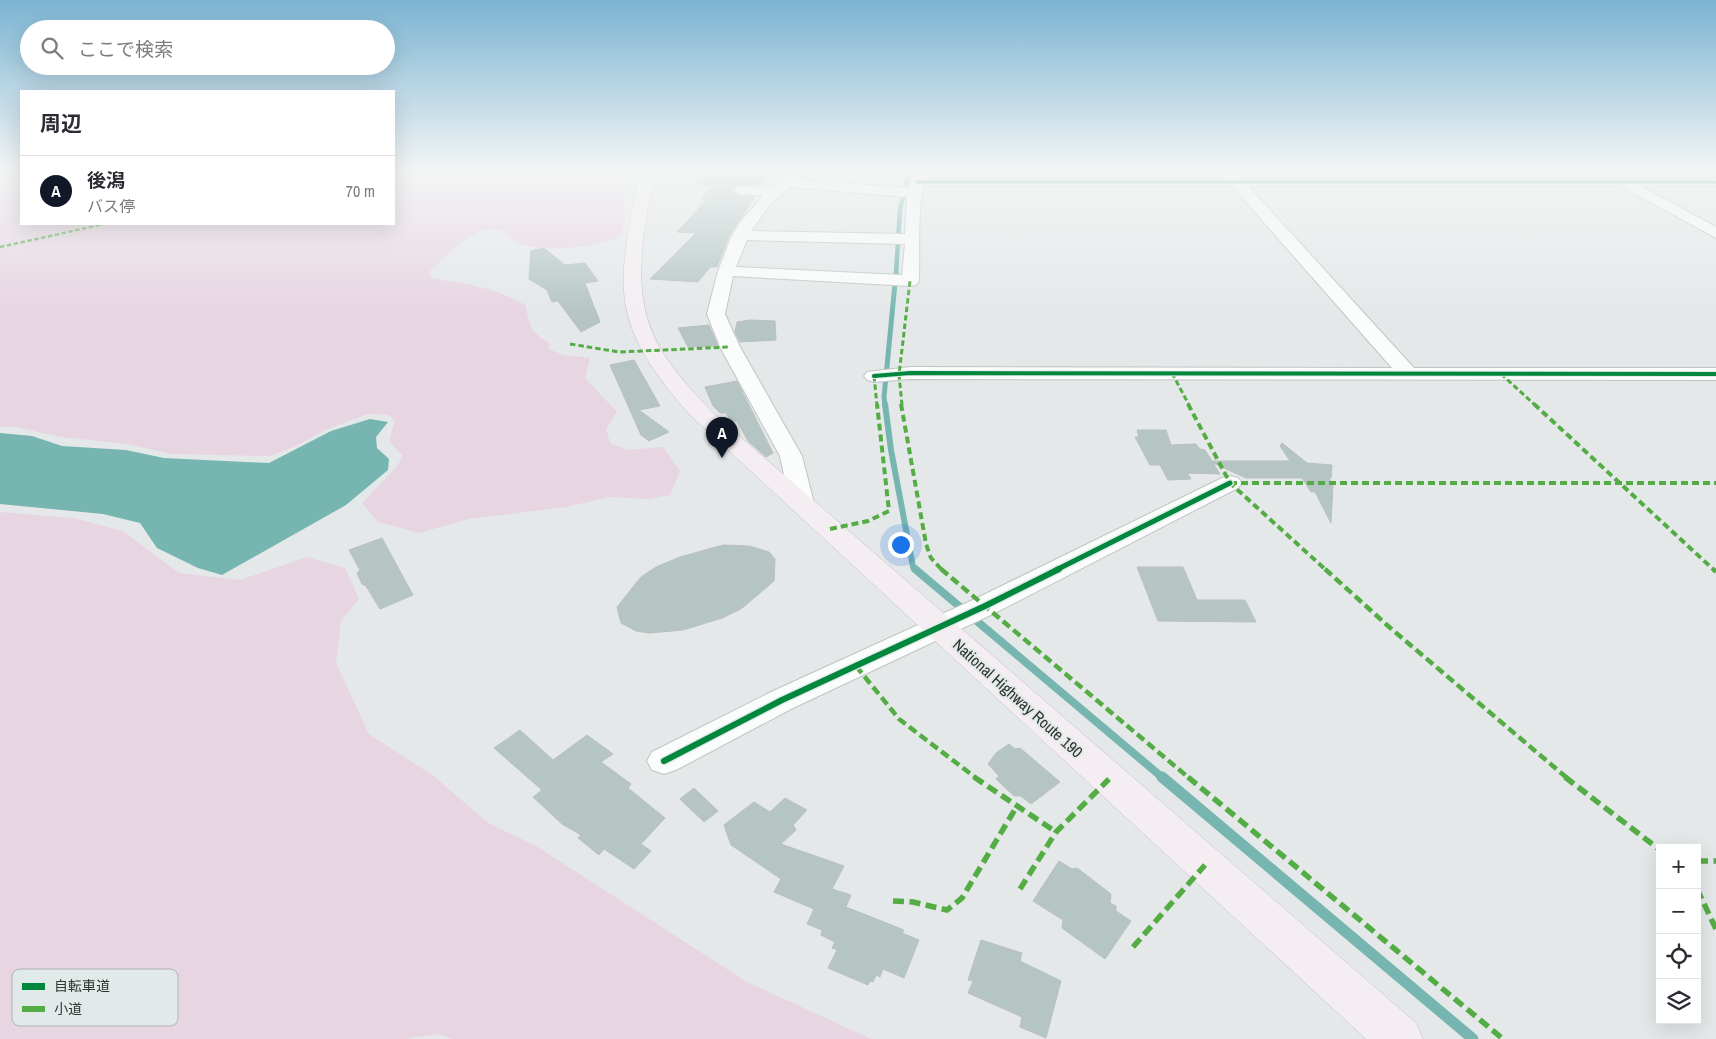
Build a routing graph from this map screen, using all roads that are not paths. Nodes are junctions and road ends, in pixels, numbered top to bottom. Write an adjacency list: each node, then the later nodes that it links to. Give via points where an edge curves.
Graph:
1 (640, 217): 14 (highway, National Highway Route 190, via 633,288 635,311 642,332 666,372 706,419)
2 (752, 217): 7 (street)
3 (912, 217): 8 (street)
4 (1268, 217): 10 (street)
5 (1687, 217): 6 (street)
6 (1716, 233)
7 (740, 235): 8 (street); 9 (street)
8 (913, 238): 9 (street, via 910,282)
9 (726, 271): 14 (street, via 716,314 730,347 792,456)
10 (1410, 374): 11 (street); 12 (street, via 910,372)
11 (1716, 374)
12 (874, 376)
13 (1230, 483): 15 (street)
14 (802, 503): 15 (highway, National Highway Route 190)
15 (938, 627): 16 (street, via 782,700); 17 (highway, National Highway Route 190)
16 (664, 761)
17 (1400, 1039)

